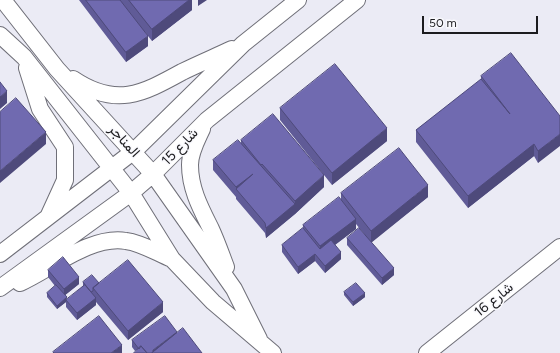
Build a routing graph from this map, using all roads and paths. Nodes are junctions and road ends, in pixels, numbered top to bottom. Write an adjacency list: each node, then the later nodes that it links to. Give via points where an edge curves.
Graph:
1 (3, 0): 7 (street, المناجر)
2 (298, 0): 5 (street, شارع 15)
3 (357, 0): 8 (street, شارع 15)
4 (0, 35): 6 (street, المناجر)
5 (243, 44): 7 (street, شارع 15, via 135,95 118,96 104,93 78,83); 9 (street, شارع 15)
6 (24, 57): 10 (street, المناجر); 13 (street, via 40,109 65,147 65,180)
7 (57, 69): 9 (street, المناجر)
8 (207, 120): 11 (street, شارع 15); 18 (street, المناجر, via 192,153 191,176 198,205 215,239)
9 (134, 151): 10 (street, شارع 15); 11 (street, المناجر)
10 (112, 170): 12 (street, المناجر); 13 (street, شارع 15)
11 (153, 174): 12 (street, شارع 15); 18 (street, المناجر)
12 (131, 193): 16 (street, المناجر); 17 (street, شارع 15)
13 (48, 216): 15 (street, شارع 15)
14 (560, 247): 22 (street, شارع 16)
15 (0, 254)
16 (172, 259): 19 (street, via 126,241 106,241 80,250 37,275); 20 (street, المناجر, via 213,302)
17 (0, 288)
18 (234, 289): 20 (street, المناجر)
19 (0, 292)
20 (259, 339): 21 (street, المناجر)
21 (273, 353)
22 (427, 353)

